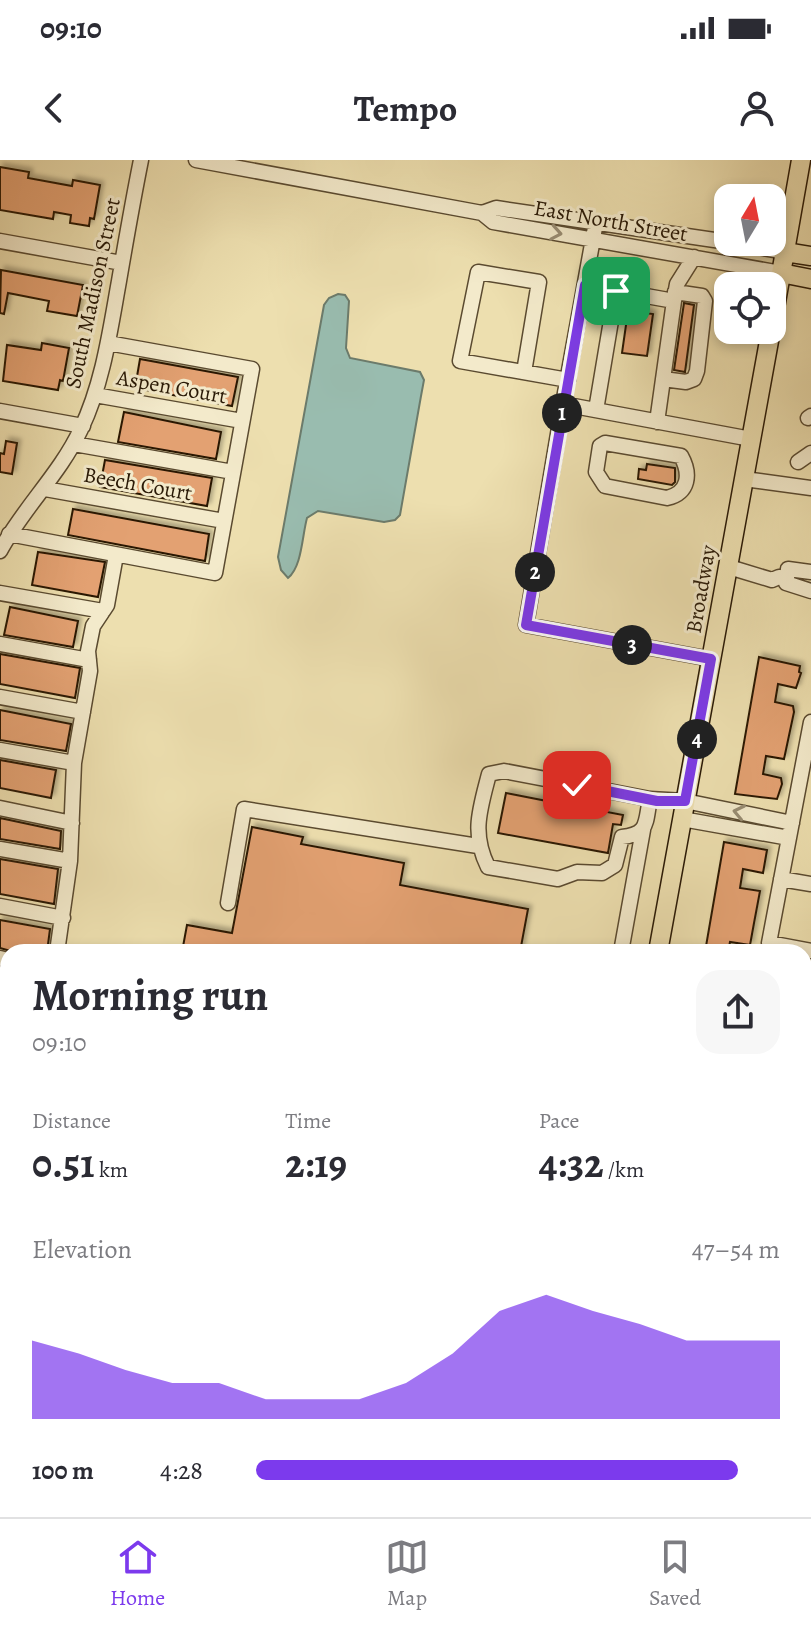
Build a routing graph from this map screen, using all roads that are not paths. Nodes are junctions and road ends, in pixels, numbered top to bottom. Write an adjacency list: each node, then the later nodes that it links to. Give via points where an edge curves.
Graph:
1 (141, 160): 16 (street, South Madison Street)
2 (284, 160): 5 (street)
3 (801, 160): 11 (main road, Broadway)
4 (204, 161): 5 (street, East North Street)
5 (281, 175): 6 (street, East North Street)
6 (482, 213): 7 (street, East North Street, via 496,208); 8 (street, East North Street, one-way to 8, via 493,222)
7 (596, 222): 8 (street); 9 (street, East North Street)
8 (593, 240): 13 (street, East North Street); 20 (street)
9 (714, 240)
10 (0, 241): 16 (street)
11 (786, 246)
12 (786, 252): 14 (main road)
13 (666, 253): 15 (street, East North Street); 22 (street)
14 (811, 256)
15 (694, 257): 17 (street, East North Street); 22 (street)
16 (122, 263): 23 (street, South Madison Street)
17 (776, 272)
18 (786, 274): 19 (main road)
19 (811, 279)
20 (585, 285): 21 (street); 27 (street)
21 (616, 291): 22 (street); 30 (street)
22 (675, 292): 26 (street); 26 (street, via 705,301 697,371 686,382)
23 (108, 343): 28 (street, South Madison Street); 32 (street, via 252,369)
24 (769, 344): 35 (main road, Broadway)
25 (524, 372): 25 (street, via 460,361 478,272 539,282); 27 (street)
26 (663, 379): 33 (street)
27 (568, 380): 29 (street)
28 (95, 395): 32 (street, Aspen Court); 34 (street, South Madison Street)
29 (563, 404): 30 (street); 55 (street, via 526,625)
30 (596, 410): 33 (street)
31 (0, 411): 34 (street)
32 (242, 421): 40 (street)
33 (656, 421): 35 (street); 37 (street)
34 (83, 426): 36 (street, South Madison Street)
35 (751, 439): 41 (main road, Broadway)
36 (74, 444): 40 (street); 43 (street, South Madison Street)
37 (649, 450): 37 (street, via 605,443 596,472 605,486 678,496 688,472 681,456)
38 (811, 453): 39 (street)
39 (798, 462)
40 (233, 472): 44 (street)
41 (744, 479): 42 (street); 48 (main road, Broadway)
42 (811, 488)
43 (45, 489): 44 (street, Beech Court); 45 (street, South Madison Street)
44 (224, 521): 47 (street, via 215,573)
45 (9, 534): 46 (street, South Madison Street); 47 (street)
46 (0, 551)
47 (116, 555): 53 (street)
48 (737, 569): 50 (street, via 772,580); 55 (main road, Broadway)
49 (811, 572): 50 (street, via 788,569)
50 (783, 577): 51 (street, via 786,583)
51 (811, 591)
52 (0, 593): 53 (street)
53 (103, 611): 56 (street, via 93,626)
54 (0, 644): 56 (street)
55 (711, 659): 65 (main road, Broadway)
56 (89, 660): 58 (street)
57 (0, 697): 58 (street)
58 (83, 712): 61 (street)
59 (811, 722): 62 (street)
60 (0, 750): 61 (street)
61 (74, 763): 66 (street)
62 (806, 776): 67 (street)
63 (650, 799): 65 (street); 68 (street); 70 (street, via 504,771 489,774 479,812)
64 (0, 808): 66 (street)
65 (684, 810): 67 (street, one-way to 65); 69 (street); 80 (main road, Broadway)
66 (72, 823): 72 (street)
67 (792, 823): 69 (street)
68 (643, 830): 70 (street, via 622,837 615,865 602,873 577,872 558,879 488,867); 79 (street)
69 (789, 838): 73 (street)
70 (478, 846): 75 (street, via 244,809)
71 (0, 849): 72 (street)
72 (70, 861): 77 (street)
73 (781, 879): 74 (street); 81 (street)
74 (811, 884)
75 (228, 903)
76 (0, 906): 77 (street)
77 (63, 918): 78 (street)
78 (58, 944)
79 (622, 944)
80 (659, 944)
81 (769, 944)

